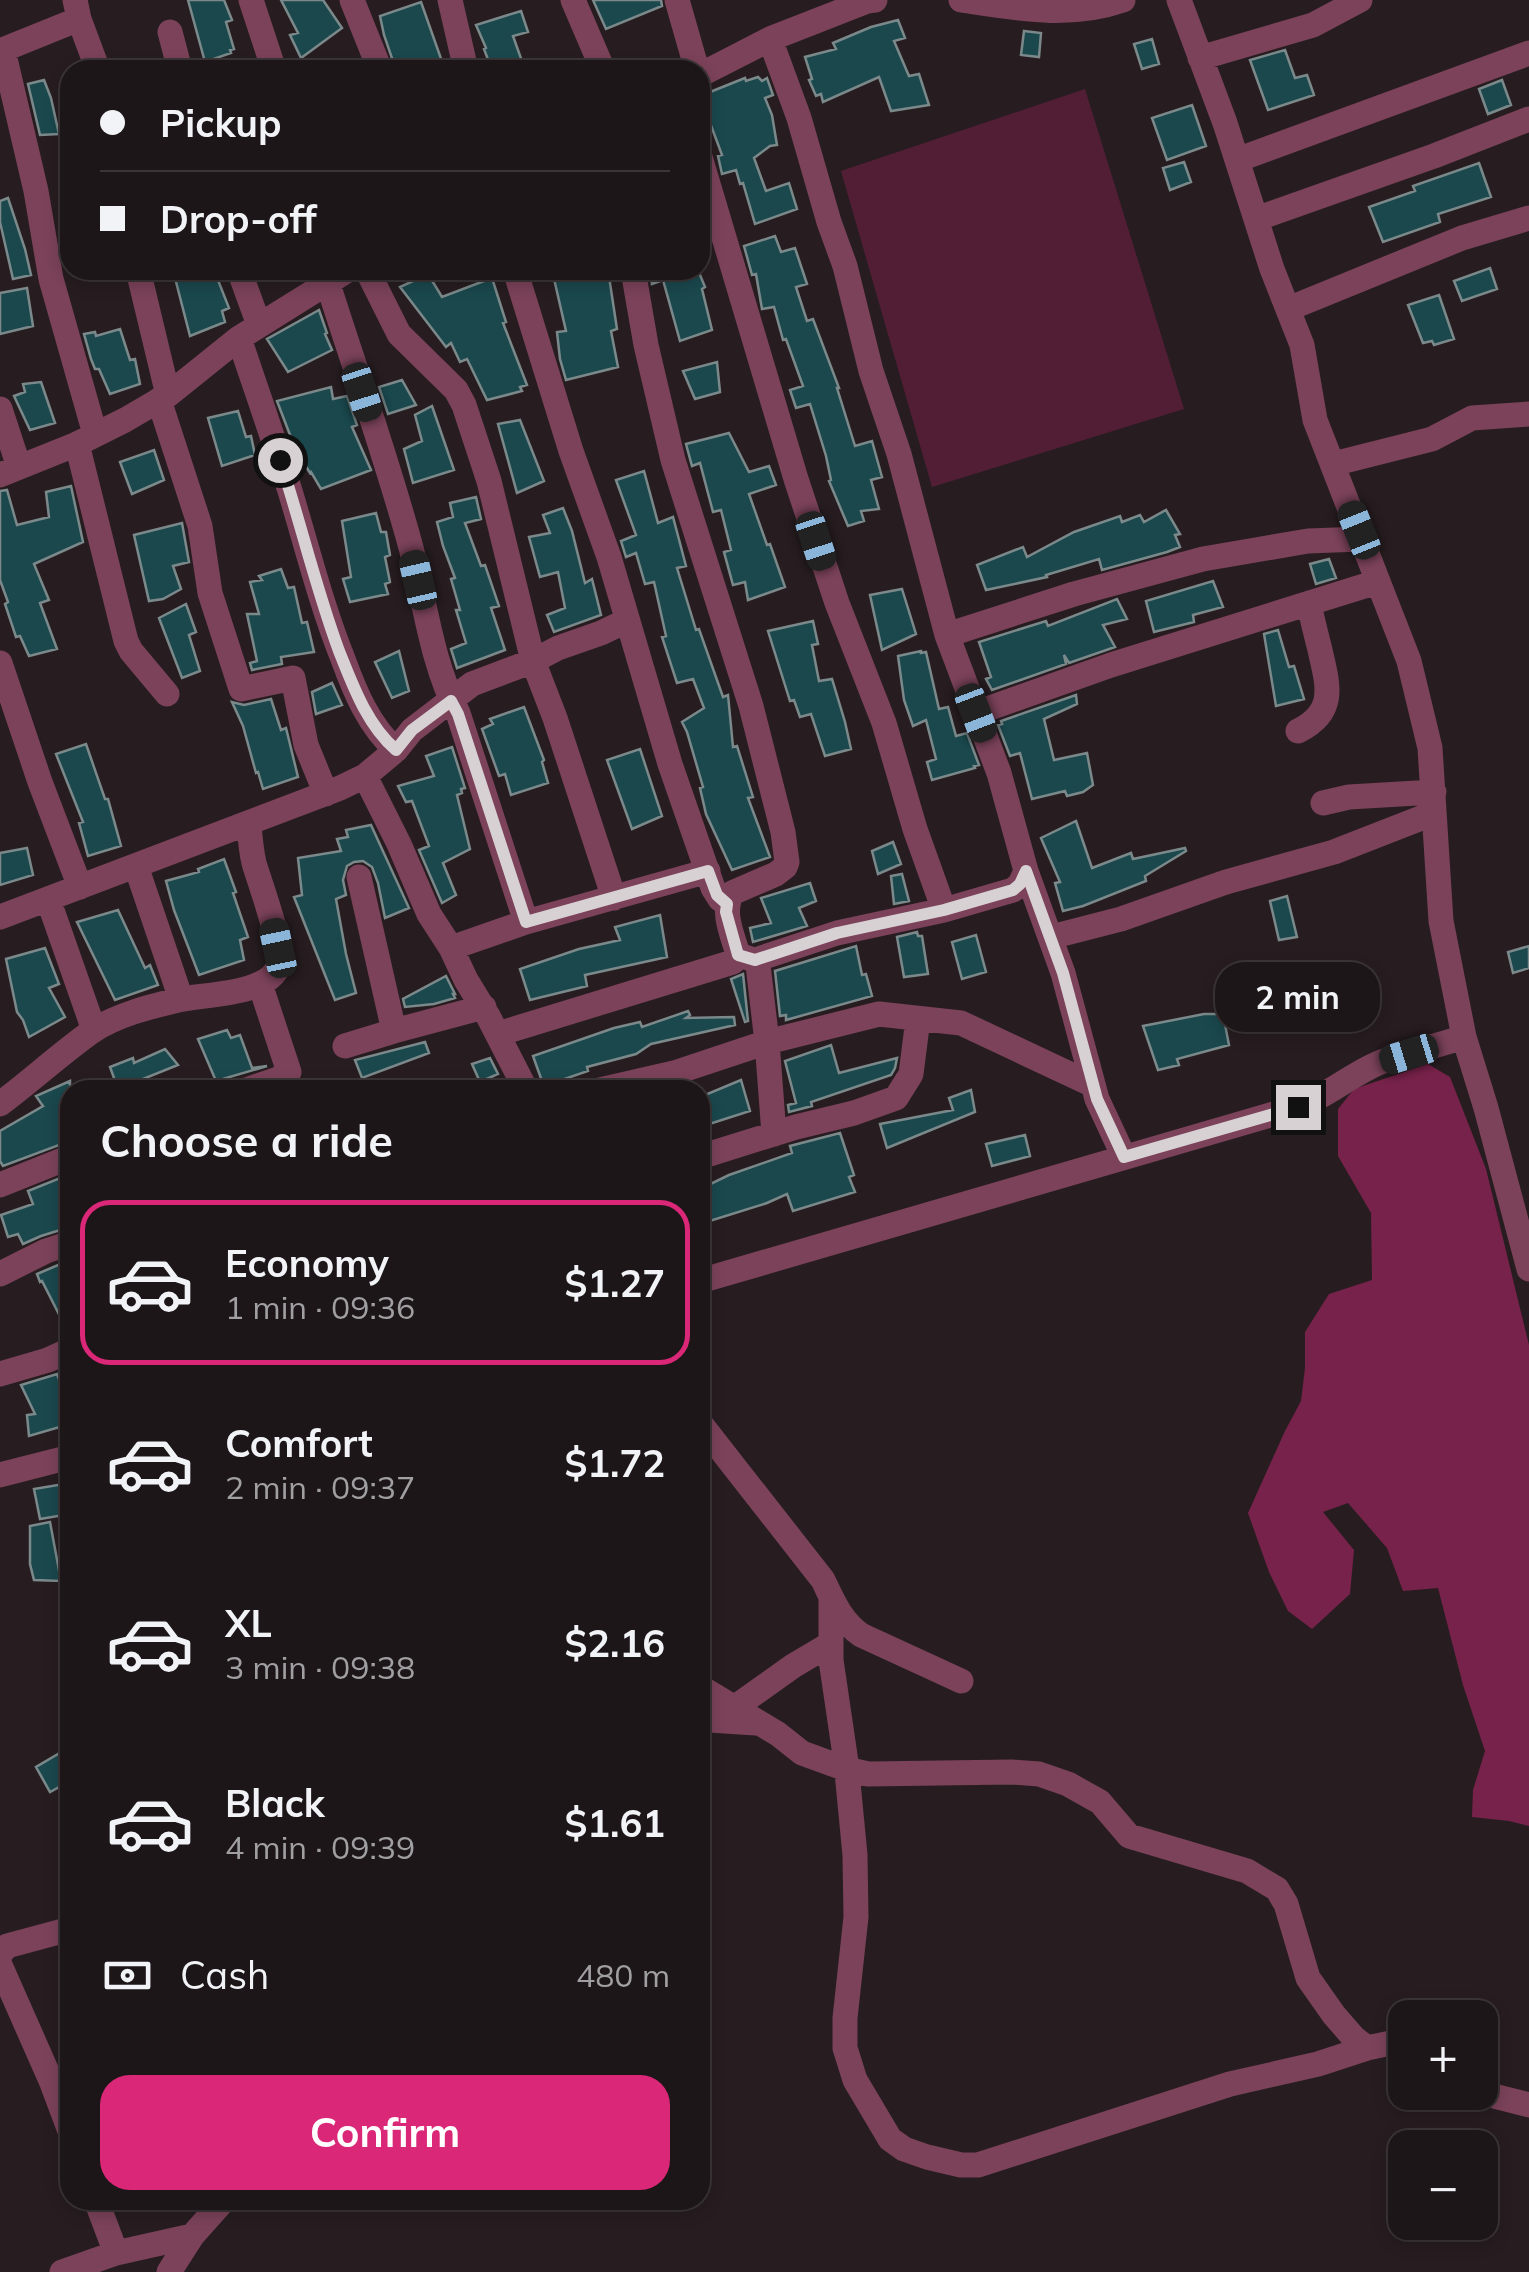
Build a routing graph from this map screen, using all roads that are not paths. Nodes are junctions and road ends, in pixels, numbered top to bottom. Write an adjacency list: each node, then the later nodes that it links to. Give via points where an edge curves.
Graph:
1 (251, 0): 20 (street)
2 (352, 0): 21 (street)
3 (450, 0): 22 (street)
4 (573, 0): 23 (street)
5 (677, 0): 24 (street)
6 (875, 0): 12 (street)
7 (962, 0): 8 (street, via 1059,12)
8 (1123, 0)
9 (1179, 0): 17 (street)
10 (1360, 0): 17 (street, via 1314,25)
11 (77, 10): 15 (street); 18 (street)
12 (806, 12): 14 (street)
13 (170, 32): 19 (street)
14 (770, 39): 25 (street); 50 (street, via 846,266)
15 (2, 51): 43 (street)
16 (1529, 54): 27 (street)
17 (1200, 58): 27 (street)
18 (94, 60)
19 (177, 60)
20 (271, 60)
21 (376, 60)
22 (464, 60)
23 (598, 60)
24 (695, 60)
25 (710, 67)
26 (1529, 119): 30 (street)
27 (1237, 160): 30 (street)
28 (710, 191): 71 (street, via 796,479)
29 (1529, 218): 38 (street)
30 (1256, 219): 38 (street)
31 (140, 280): 40 (street)
32 (240, 280): 39 (street)
33 (334, 280): 39 (street)
34 (348, 280): 54 (street)
35 (352, 280): 51 (street, via 464,405)
36 (518, 280): 49 (street)
37 (635, 280): 70 (street, via 673,460 783,832 785,867 732,894)
38 (1288, 308): 44 (street, via 1315,420)
39 (248, 332): 40 (street); 57 (street, via 324,610 372,722)
40 (163, 397): 43 (street); 59 (street, via 200,526 210,593 241,688 293,678 306,745)
41 (0, 409): 45 (street)
42 (1529, 414): 44 (street, via 1472,418 1432,439)
43 (86, 439): 45 (street); 53 (street, via 126,641)
44 (1333, 464): 46 (street)
45 (10, 471)
46 (1362, 539): 47 (street); 50 (street, via 1203,559)
47 (1377, 582): 48 (street); 60 (street, via 1409,661 1430,748)
48 (1309, 603): 55 (street); 56 (street, via 1328,699 1316,720)
49 (626, 620): 51 (street); 64 (street)
50 (947, 634): 55 (street)
51 (533, 661): 54 (street, via 472,684); 68 (street)
52 (0, 663): 67 (street)
53 (167, 694)
54 (451, 701): 57 (street); 73 (street)
55 (976, 713): 65 (street)
56 (1298, 731)
57 (396, 750): 58 (street)
58 (365, 776): 59 (street); 75 (street)
59 (326, 794): 62 (street)
60 (1434, 802): 61 (street, via 1349,797); 74 (street, via 1334,852); 84 (street, via 1441,922)
61 (1323, 803)
62 (249, 824): 63 (street); 77 (street, via 279,958 277,970)
63 (136, 866): 67 (street); 78 (street)
64 (708, 871): 68 (street); 70 (street)
65 (1026, 871): 71 (street, via 1013,890); 74 (street)
66 (358, 877): 82 (street)
67 (80, 887): 69 (street)
68 (614, 898): 73 (street)
69 (48, 900): 72 (street); 81 (street)
70 (727, 904): 76 (street)
71 (944, 910): 76 (street)
72 (0, 917)
73 (526, 922): 75 (street)
74 (1051, 937): 90 (street)
75 (451, 948): 79 (street)
76 (746, 957): 83 (street); 85 (street, via 758,965)
77 (260, 984): 78 (street); 87 (street, via 288,1072)
78 (180, 1000): 81 (street)
79 (484, 1007): 82 (street); 83 (street)
80 (918, 1019): 85 (street, via 878,1014); 90 (street, via 961,1023); 92 (street, via 911,1074 896,1098)
81 (94, 1030): 91 (street)
82 (394, 1031): 86 (street)
83 (498, 1034): 88 (street)
84 (1464, 1037): 94 (street, via 1381,1062 1298,1107); 98 (street)
85 (768, 1042): 89 (street); 92 (street)
86 (345, 1046)
87 (275, 1080)
88 (521, 1080)
89 (644, 1080)
90 (1093, 1085): 94 (street)
91 (0, 1104)
92 (774, 1134): 93 (street)
93 (710, 1153)
94 (1124, 1157): 100 (street)
95 (60, 1161): 96 (street)
96 (0, 1185)
97 (60, 1246): 99 (street)
98 (1529, 1269)
99 (0, 1274)
100 (710, 1279)
101 (60, 1355): 102 (street)
102 (0, 1374)
103 (710, 1436): 106 (street, via 824,1580)
104 (60, 1459): 105 (street)
105 (0, 1475)
106 (831, 1599): 107 (street); 108 (street, via 861,1635)
107 (831, 1648): 110 (street); 113 (street)
108 (961, 1680)
109 (710, 1693): 110 (street)
110 (734, 1708): 112 (street)
111 (710, 1719): 112 (street)
112 (760, 1723): 113 (street, via 802,1753)
113 (846, 1769): 118 (street, via 1039,1774 1100,1802 1129,1836 1247,1871 1286,1904 1308,1978); 118 (street, via 856,1917 844,2048 879,2122 904,2149 978,2165)
114 (60, 1932): 115 (street, via 7,1946)
115 (0, 1954)
116 (0, 1964): 120 (street)
117 (1388, 2044): 118 (street)
118 (1367, 2048)
119 (1498, 2097): 121 (street)
120 (60, 2104)
121 (1529, 2106)
122 (100, 2210): 125 (street)
123 (215, 2210): 124 (street)
124 (192, 2236): 125 (street); 127 (street)
125 (116, 2253): 126 (street)
126 (62, 2272)
127 (170, 2272)

